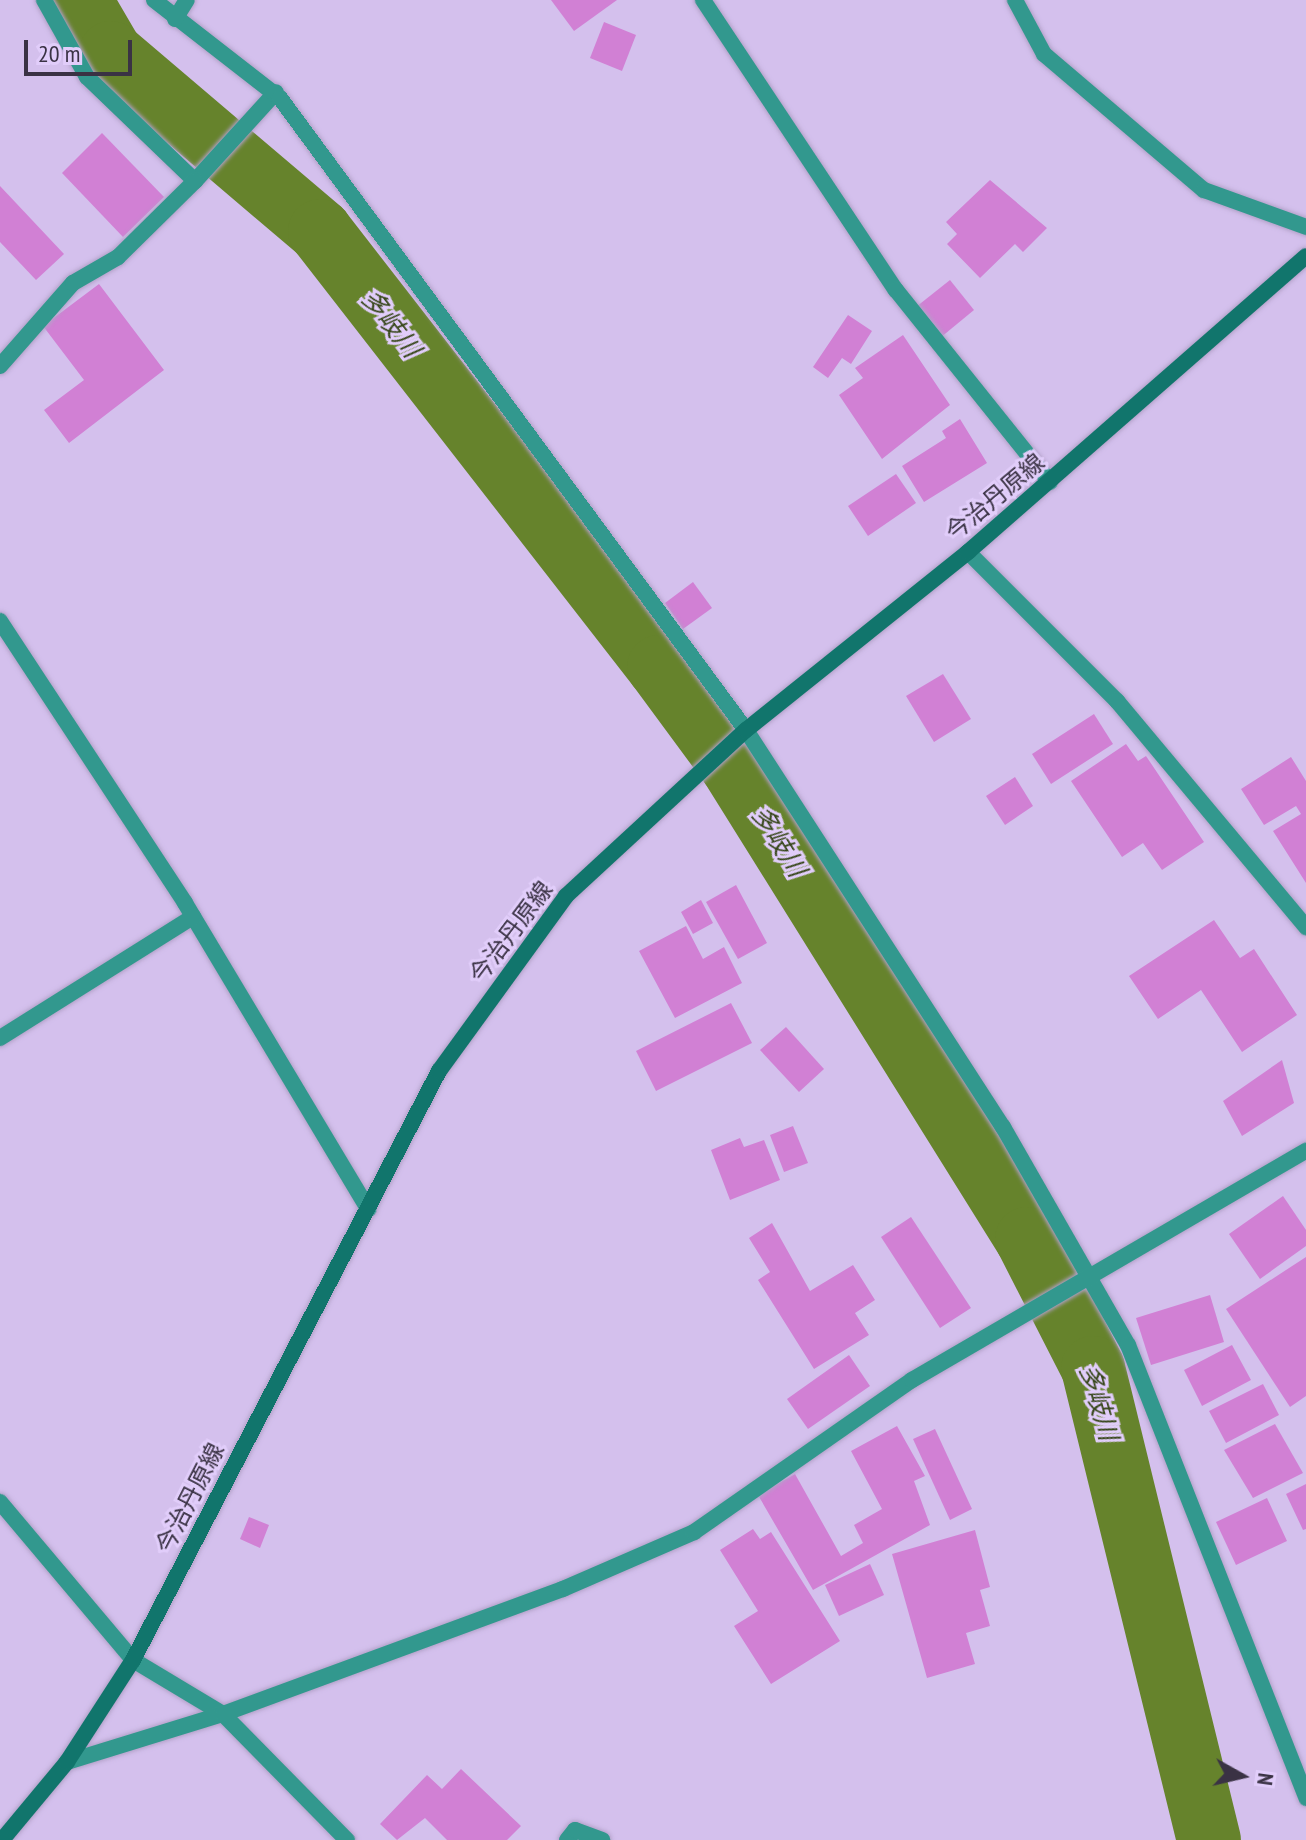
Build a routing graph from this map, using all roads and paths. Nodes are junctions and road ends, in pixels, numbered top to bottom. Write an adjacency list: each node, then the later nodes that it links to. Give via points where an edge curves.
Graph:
1 (44, 0): 8 (street, via 87,77)
2 (154, 0): 6 (street)
3 (187, 0): 6 (street)
4 (703, 0): 12 (street, via 896,290)
5 (1015, 0): 9 (street, via 1044,54 1204,190)
6 (175, 19): 7 (street)
7 (276, 92): 8 (street); 15 (street)
8 (195, 181): 11 (street, via 118,257 73,283)
9 (1306, 227)
10 (1306, 256): 12 (main road, 今治丹原線)
11 (0, 366)
12 (1050, 482): 13 (main road, 今治丹原線)
13 (968, 552): 15 (main road, 今治丹原線); 17 (street, via 1117,701)
14 (0, 621): 16 (street)
15 (746, 730): 20 (main road, 今治丹原線, via 566,896 439,1071); 21 (street)
16 (193, 917): 18 (street); 20 (street)
17 (1306, 927)
18 (0, 1038)
19 (1303, 1157): 21 (street)
20 (368, 1209): 23 (main road, 今治丹原線)
21 (1094, 1279): 24 (street, via 1069,1284 912,1380 694,1532 563,1589); 26 (street, via 1128,1345)
22 (0, 1502): 23 (street)
23 (133, 1660): 24 (street); 25 (main road, 今治丹原線)
24 (223, 1714): 25 (street); 28 (street)
25 (67, 1762): 27 (main road, 今治丹原線)
26 (1306, 1798)
27 (2, 1840)
28 (347, 1840)
29 (567, 1840): 30 (street, via 575,1830)
30 (602, 1840)

